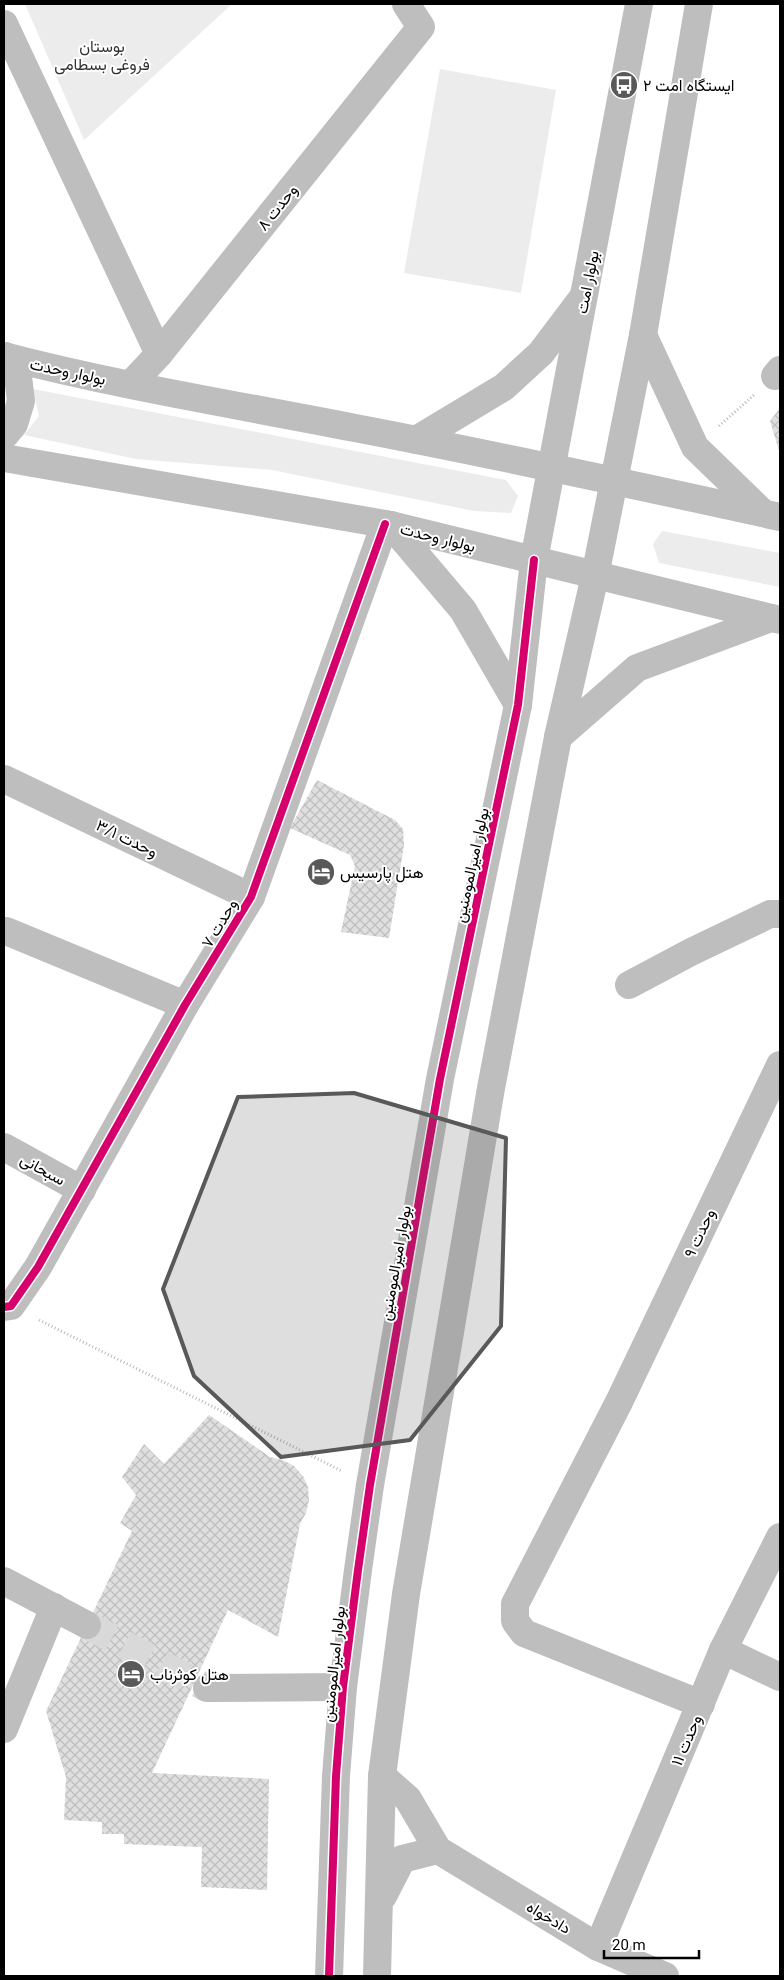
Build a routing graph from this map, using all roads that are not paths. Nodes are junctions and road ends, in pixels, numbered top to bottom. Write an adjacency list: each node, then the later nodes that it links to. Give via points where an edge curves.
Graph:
1 (406, 4): 7 (street, وحدت ۸, via 421,27)
2 (639, 4): 5 (street, بولوار امت)
3 (699, 4): 6 (street)
4 (4, 24): 7 (street)
5 (585, 295): 11 (street, via 541,353 504,387); 13 (street, بولوار امت)
6 (643, 335): 14 (street); 15 (street, via 695,447)
7 (159, 354): 9 (street, وحدت ۸)
8 (4, 356): 9 (street, بولوار وحدت); 10 (street, via 18,377 21,401 14,424)
9 (131, 384): 11 (street, بولوار وحدت)
10 (4, 436)
11 (416, 440): 13 (street, بولوار وحدت)
12 (4, 458): 16 (street, بولوار وحدت)
13 (552, 468): 14 (street, بولوار وحدت); 17 (street, بولوار امت)
14 (614, 481): 15 (street, بولوار وحدت); 18 (street)
15 (772, 515)
16 (388, 524): 17 (street, بولوار وحدت); 20 (street, via 463,610); 23 (street, وحدت ۷)
17 (534, 560): 18 (street, بولوار وحدت); 20 (street, بولوار امیرالمومنین)
18 (595, 576): 19 (street, بولوار وحدت); 21 (street)
19 (776, 619): 21 (street, via 637,668)
20 (518, 705): 38 (street, بولوار امیرالمومنین, via 440,1079 370,1485)
21 (558, 737): 42 (street, via 491,1088 406,1594)
22 (4, 779): 23 (street, وحدت ۳/۱)
23 (251, 898): 27 (street, وحدت ۷)
24 (780, 914): 26 (street, via 770,914)
25 (6, 931): 27 (street)
26 (629, 985)
27 (185, 1005): 30 (street, وحدت ۷)
28 (780, 1065): 40 (street, وحدت ۹, via 619,1402 515,1604 515,1621 524,1633)
29 (4, 1147): 30 (street, سبحانی)
30 (82, 1190): 31 (street, وحدت ۷, via 38,1268)
31 (8, 1306)
32 (780, 1536): 36 (street, وحدت ۱۱)
33 (4, 1581): 34 (street)
34 (54, 1607): 35 (street); 41 (street)
35 (87, 1625)
36 (723, 1650): 37 (street); 40 (street, وحدت ۱۱)
37 (780, 1677)
38 (343, 1687): 39 (street); 46 (street, بولوار امیرالمومنین, via 336,1776)
39 (207, 1688)
40 (701, 1704): 45 (street, وحدت ۱۱)
41 (4, 1729)
42 (382, 1776): 43 (street, via 408,1799); 44 (street)
43 (438, 1850): 44 (street, via 402,1858); 45 (street, دادخواه)
44 (379, 1904): 47 (street)
45 (598, 1947): 48 (street, دادخواه)
46 (329, 1976)
47 (377, 1976)
48 (665, 1976)

